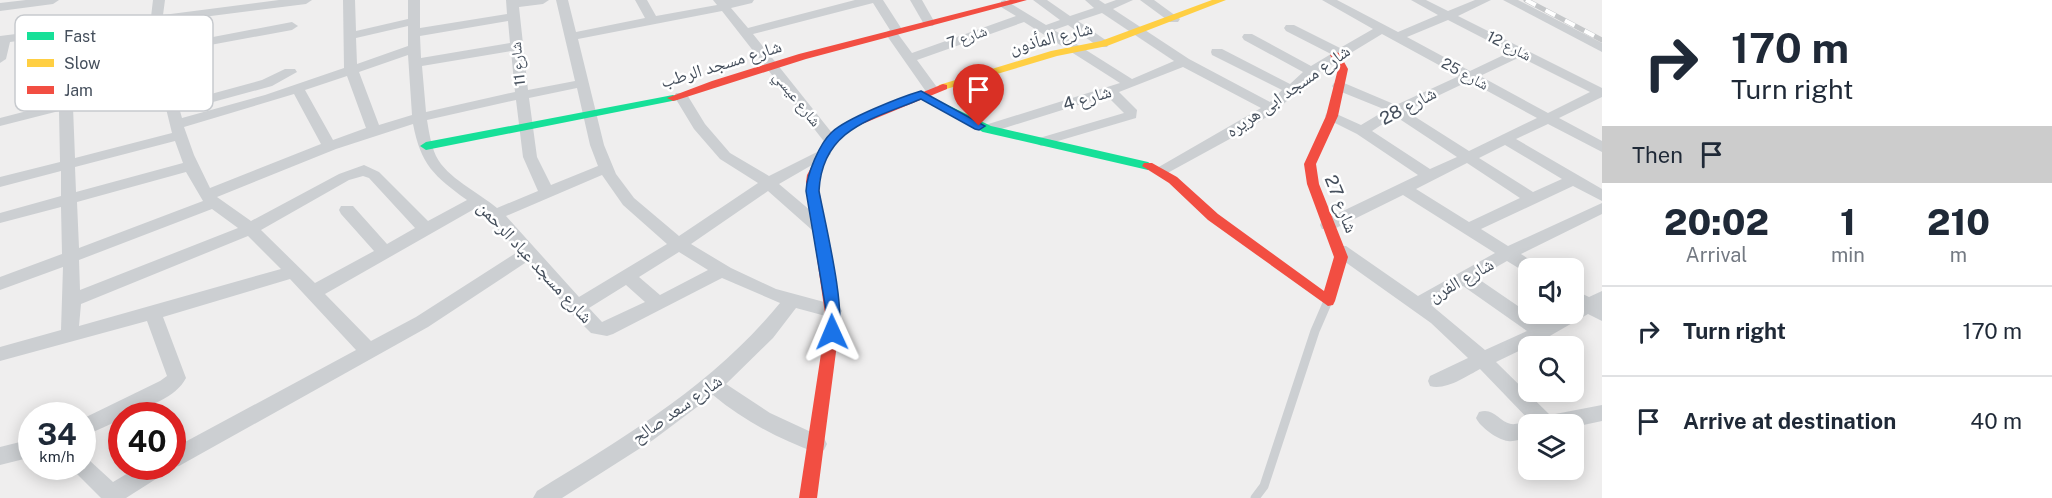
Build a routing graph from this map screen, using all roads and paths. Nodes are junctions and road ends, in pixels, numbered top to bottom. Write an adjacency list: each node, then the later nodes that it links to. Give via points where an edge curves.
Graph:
1 (53, 0): 28 (street)
2 (159, 0): 31 (street)
3 (306, 0): 32 (street)
4 (349, 0): 46 (street)
5 (414, 0): 52 (street, شارع مسجد عباد الرحمن)
6 (543, 0): 27 (street)
7 (562, 0): 47 (street)
8 (641, 0): 36 (street)
9 (748, 0): 26 (street)
10 (804, 0): 30 (street)
11 (869, 0): 30 (street)
12 (877, 0): 43 (street)
13 (916, 0): 38 (street)
14 (1022, 0): 24 (street, شارع مسجد الرطب)
15 (1039, 0): 37 (street)
16 (1091, 0): 29 (street)
17 (1127, 0): 29 (street)
18 (1146, 0): 35 (street)
19 (1221, 0): 25 (street, شارع المأذون)
20 (1328, 0): 42 (street, شارع 25)
21 (1417, 0): 33 (street, شارع 12)
22 (1485, 0): 33 (street)
23 (1509, 0): 55 (street)
24 (997, 3): 34 (street); 38 (street, شارع مسجد الرطب)
25 (1202, 3): 35 (street, شارع المأذون)
26 (723, 5): 36 (street); 45 (street, شارع عيسي)
27 (512, 7): 52 (street); 54 (street, شارع 11)
28 (0, 8)
29 (1104, 9): 37 (street); 44 (street)
30 (818, 14): 45 (street)
31 (158, 15)
32 (189, 15)
33 (1449, 16): 49 (street); 58 (street, شارع 12)
34 (1026, 17): 41 (street); 60 (street, شارع 7)
35 (1174, 19): 44 (street, شارع المأذون)
36 (653, 21): 47 (street)
37 (1069, 21): 41 (street); 53 (street)
38 (929, 22): 43 (street, شارع مسجد الرطب)
39 (292, 26): 51 (street)
40 (1290, 28): 59 (street)
41 (1045, 29): 56 (street)
42 (1382, 29): 49 (street, شارع 25); 59 (street, شارع مسجد ابى هريره)
43 (894, 32): 60 (street); 63 (street, شارع مسجد الرطب)
44 (1138, 32): 53 (street, شارع المأذون); 62 (street)
45 (744, 33): 63 (street, شارع عيسي)
46 (349, 36): 52 (street); 64 (street)
47 (572, 36): 68 (street)
48 (1248, 37): 65 (street)
49 (1397, 37): 67 (street, شارع 25)
50 (2, 40): 61 (street)
51 (213, 41)
52 (415, 41): 54 (street); 64 (street); 86 (street, شارع مسجد عباد الرحمن)
53 (1103, 44): 56 (street, شارع المأذون)
54 (516, 46): 76 (street, شارع 11)
55 (1602, 48)
56 (1077, 50): 69 (street); 74 (street, شارع المأذون, via 1054,53)
57 (1217, 52): 72 (street)
58 (1520, 52): 67 (street, شارع 28); 75 (street, شارع 12)
59 (1337, 54): 65 (street, شارع مسجد ابى هريره); 70 (street, شارع 27, via 1343,69)
60 (909, 58): 74 (street)
61 (0, 59)
62 (1184, 62): 69 (street, شارع 4); 79 (street)
63 (770, 67): 77 (street, شارع مسجد الرطب); 99 (street, شارع عيسي)
64 (351, 68): 71 (street); 92 (street)
65 (1311, 71): 72 (street, شارع مسجد ابى هريره)
66 (290, 72): 78 (street)
67 (1468, 76): 80 (street, شارع 28); 87 (street, شارع 25)
68 (583, 83): 76 (street); 84 (street)
69 (1131, 84): 73 (street, شارع 4)
70 (1339, 86): 80 (street); 85 (street, شارع 27)
71 (297, 88): 91 (street); 96 (street)
72 (1292, 90): 79 (street, شارع مسجد ابى هريره)
73 (1110, 91): 90 (street, شارع 4); 95 (street, via 1131,115)
74 (927, 92): 90 (street); 99 (street, شارع المأذون, via 846,127)
75 (1602, 92): 87 (street)
76 (521, 95): 86 (street); 89 (street, شارع 11)
77 (681, 96): 84 (street, شارع مسجد الرطب); 108 (street, via 699,126 725,156)
78 (213, 98)
79 (1271, 108): 104 (street, شارع مسجد ابى هريره)
80 (1396, 110): 93 (street, شارع 28); 100 (street)
81 (40, 111): 88 (street)
82 (66, 111): 101 (street)
83 (174, 111): 91 (street)
84 (590, 115): 89 (street, شارع مسجد الرطب); 103 (street)
85 (1332, 116): 93 (street); 120 (street, شارع 27, via 1310,164)
86 (420, 117): 92 (street); 97 (street, شارع مسجد عباد الرحمن)
87 (1546, 118): 94 (street); 98 (street, شارع 25)
88 (0, 122)
89 (525, 127): 97 (street, شارع مسجد الرطب); 110 (street, شارع 11, via 530,157)
90 (987, 129): 95 (street)
91 (180, 130): 101 (street); 102 (street)
92 (374, 130): 96 (street)
93 (1362, 131): 105 (street)
94 (1504, 138): 100 (street); 106 (street)
95 (1041, 142): 104 (street)
96 (329, 146): 112 (street)
97 (426, 146): 115 (street, شارع مسجد عباد الرحمن, via 439,170)
98 (1602, 147)
99 (827, 148): 108 (street); 121 (street, via 812,182)
100 (1468, 157): 105 (street); 113 (street)
101 (67, 164): 107 (street); 114 (street)
102 (191, 166): 112 (street); 114 (street)
103 (606, 168): 110 (street); 125 (street, via 632,205)
104 (1162, 171): 140 (street, via 1212,216)
105 (1430, 176): 109 (street)
106 (1574, 179): 111 (street); 113 (street)
107 (0, 182)
108 (769, 183): 121 (street); 125 (street)
109 (1405, 189): 120 (street); 123 (street)
110 (547, 193): 118 (street)
111 (1602, 196)
112 (209, 199): 122 (street); 130 (street)
113 (1533, 199): 123 (street)
114 (68, 200): 119 (street); 130 (street)
115 (478, 200): 118 (street, شارع مسجد عباد الرحمن); 124 (street)
116 (1602, 208): 129 (street, شارع الفرن)
117 (347, 210): 127 (street)
118 (494, 215): 128 (street, شارع مسجد عباد الرحمن)
119 (0, 218)
120 (1328, 225): 126 (street, شارع 27)
121 (818, 226): 145 (street)
122 (250, 229): 124 (street, via 364,170 374,174); 133 (street); 138 (street)
123 (1468, 229): 129 (street)
124 (427, 230): 127 (street)
125 (680, 244): 132 (street); 134 (street)
126 (1340, 250): 140 (street, شارع 27, via 1341,264); 143 (street)
127 (385, 252): 137 (street)
128 (531, 252): 144 (street, شارع مسجد عباد الرحمن); 149 (street, via 450,306)
129 (1507, 254): 131 (street); 135 (street, شارع الفرن)
130 (70, 256): 136 (street); 138 (street)
131 (1518, 261)
132 (724, 270): 139 (street); 141 (street)
133 (292, 272): 137 (street); 146 (street)
134 (627, 276): 141 (street); 144 (street)
135 (1464, 278): 143 (street, شارع الفرن); 147 (street)
136 (0, 284)
137 (312, 293): 149 (street)
138 (72, 300): 148 (street)
139 (792, 301): 145 (street); 153 (street, شارع سعد صالح, via 759,343)
140 (1328, 301): 169 (lane, via 1264,486)
141 (658, 303): 144 (street, شارع مسجد عباد الرحمن, via 607,329 597,328)
142 (1592, 303): 147 (street)
143 (1418, 304): 151 (street)
144 (576, 307)
145 (833, 310): 160 (street)
146 (153, 313): 148 (street); 158 (street, via 177,378 167,387)
147 (1542, 332): 151 (street)
148 (70, 334): 150 (street)
149 (369, 351): 162 (street)
150 (0, 354)
151 (1484, 361): 152 (street); 155 (street)
152 (1437, 381)
153 (714, 385): 160 (street, via 760,419); 167 (street, شارع سعد صالح)
154 (1602, 413): 156 (street)
155 (1537, 414)
156 (1584, 417)
157 (1486, 418): 159 (street, via 1509,433)
158 (96, 422)
159 (1518, 431)
160 (817, 444): 168 (street)
161 (18, 452): 163 (street)
162 (186, 452)
163 (0, 456)
164 (96, 480): 166 (street)
165 (138, 480): 166 (street)
166 (113, 496)
167 (544, 498)
168 (808, 498)
169 (1255, 498)

